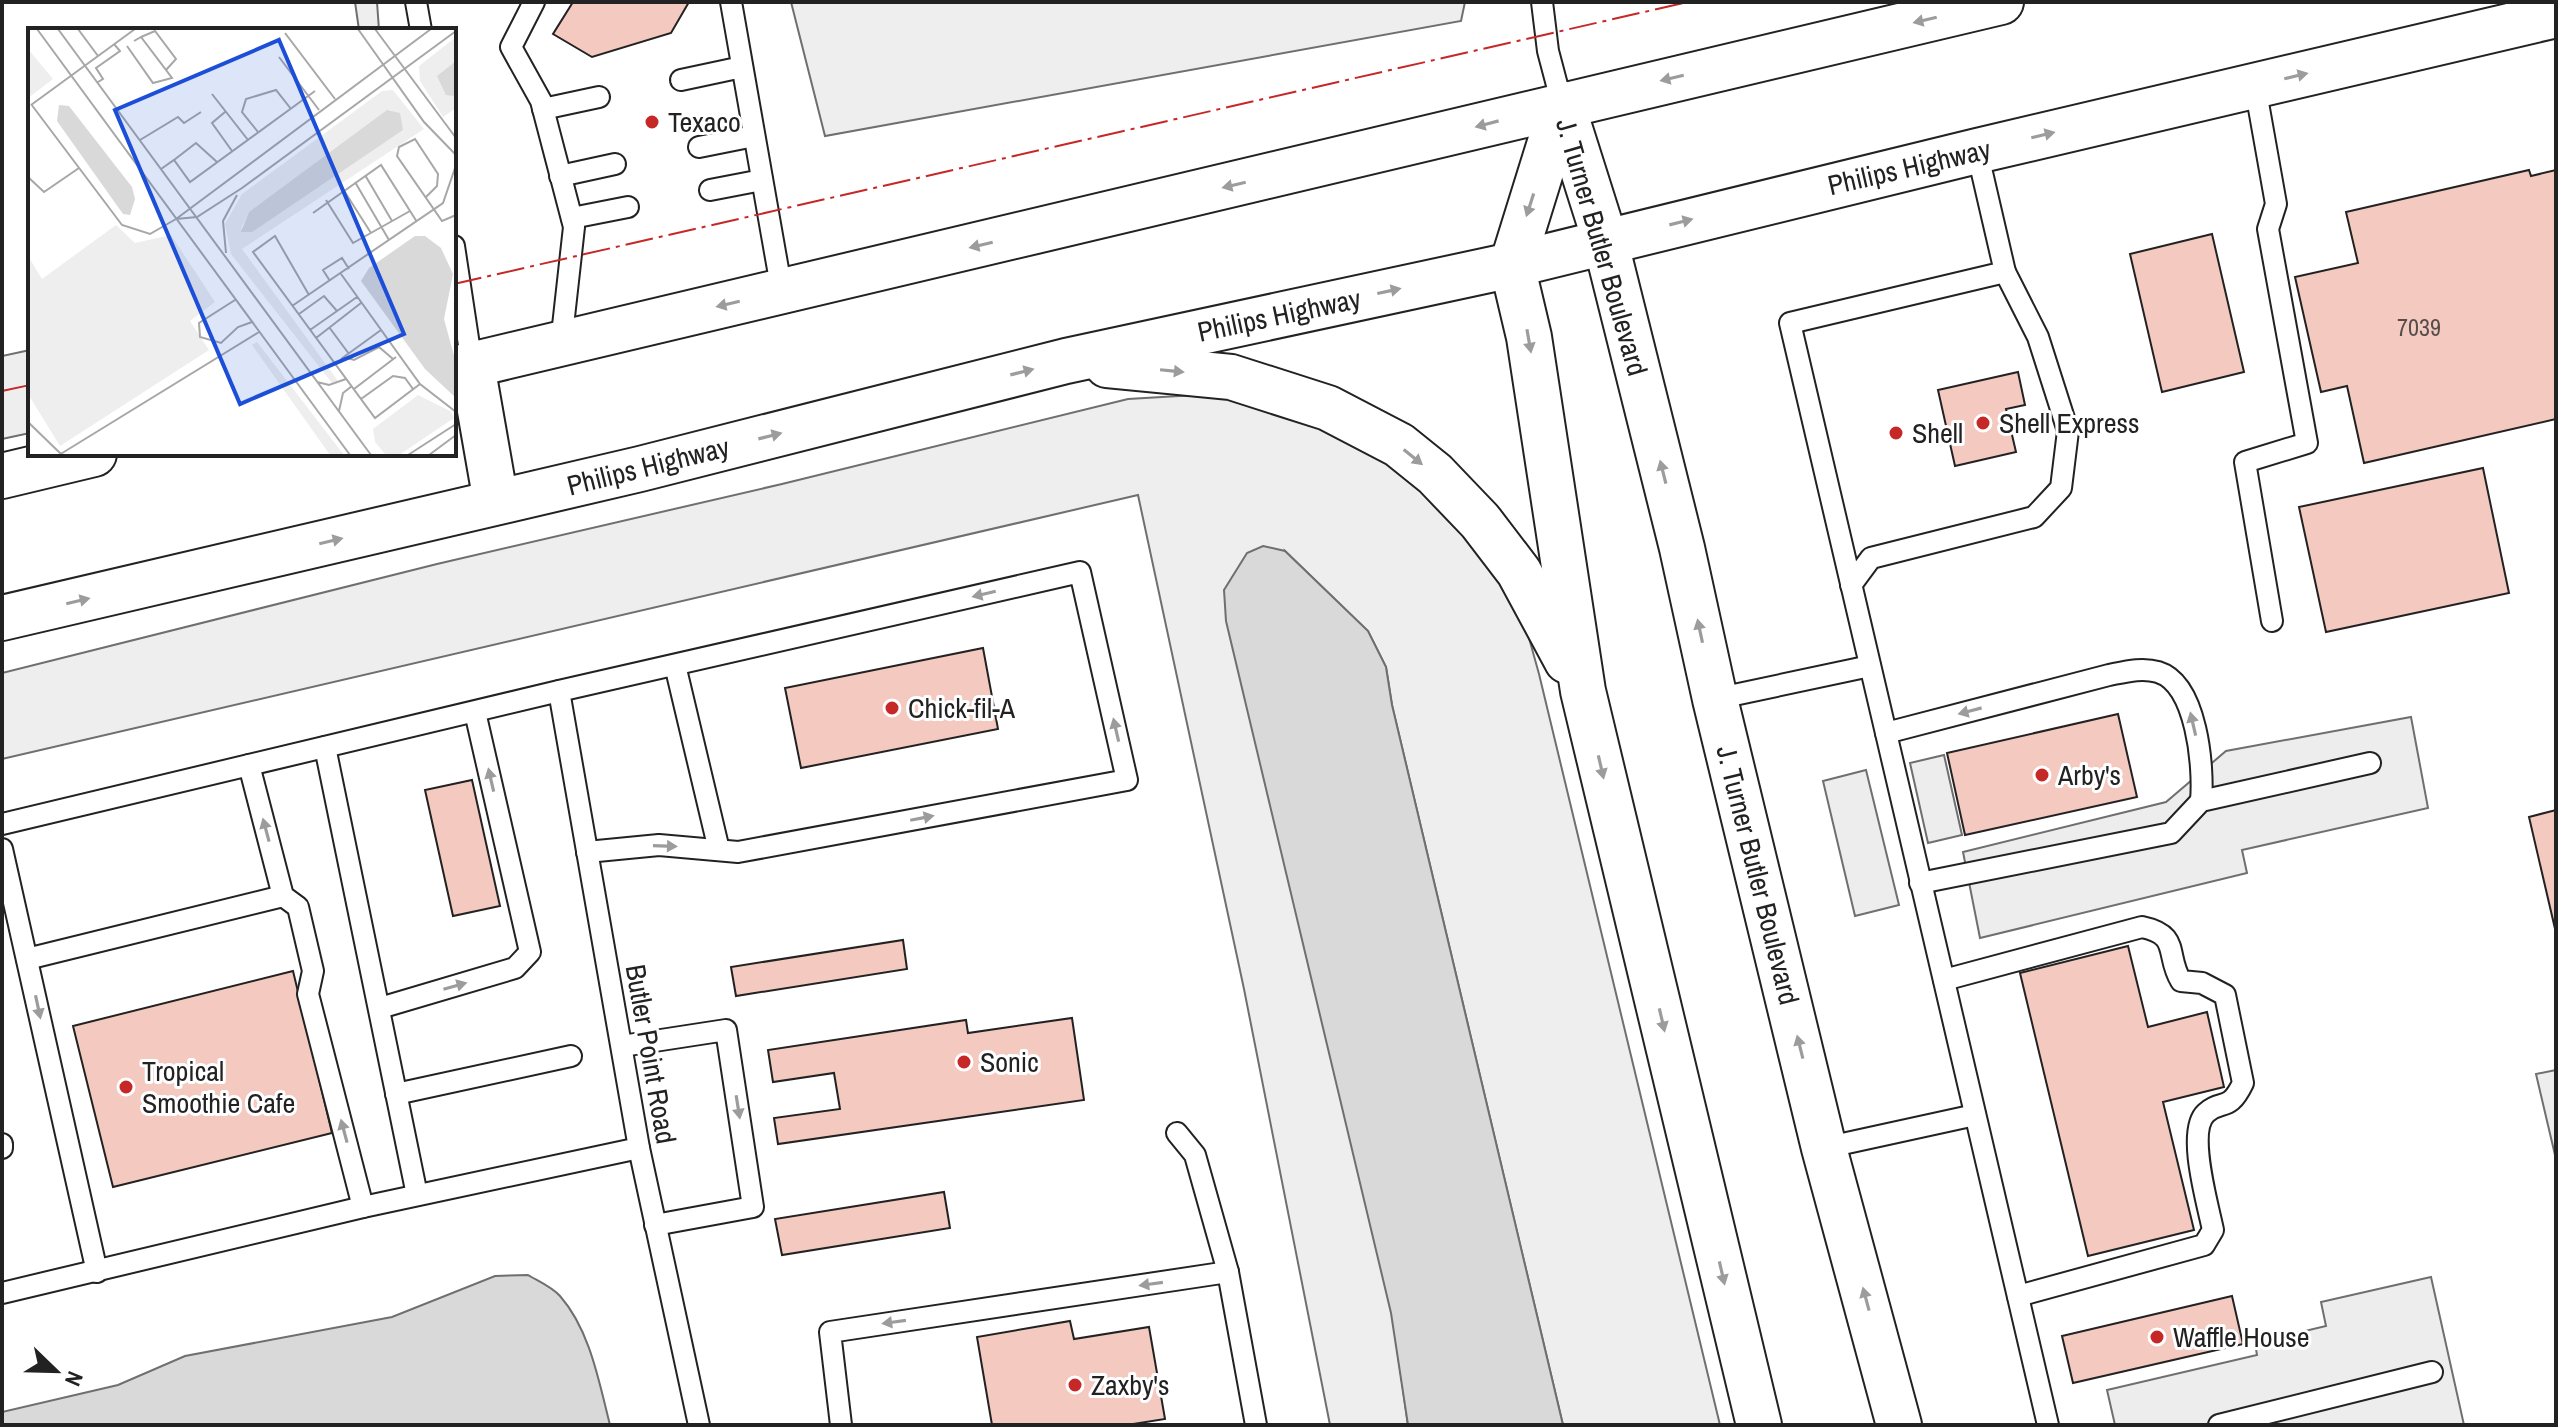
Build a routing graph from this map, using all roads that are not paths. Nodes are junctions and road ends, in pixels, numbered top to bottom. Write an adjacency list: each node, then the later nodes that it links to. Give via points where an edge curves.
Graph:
1 (416, 2): 7 (lane)
2 (534, 2): 13 (lane, via 511,47)
3 (731, 2): 8 (lane)
4 (1542, 2): 12 (lane)
5 (2001, 2): 12 (main road, one-way to 12)
6 (2556, 15): 10 (main road, Philips Highway, one-way to 6)
7 (421, 28)
8 (742, 67): 9 (lane); 14 (lane)
9 (681, 80)
10 (2255, 86): 16 (main road, Philips Highway, one-way to 10); 36 (lane, via 2276,204 2268,229 2307,443 2245,462)
11 (599, 97): 13 (lane)
12 (1562, 104): 23 (main road, J. Turner Butler Boulevard); 24 (main road, J. Turner Butler Boulevard, one-way to 24); 27 (main road, one-way to 27)
13 (543, 109): 18 (lane)
14 (754, 136): 15 (lane); 19 (lane)
15 (699, 147)
16 (1977, 151): 23 (main road, Philips Highway, one-way to 16); 25 (lane)
17 (615, 164): 18 (lane)
18 (560, 176): 22 (lane)
19 (762, 180): 20 (lane); 27 (lane)
20 (710, 190)
21 (628, 207): 22 (lane)
22 (572, 218): 28 (lane)
23 (1605, 240): 24 (main road, Philips Highway); 41 (main road, J. Turner Butler Boulevard, one-way to 23)
24 (1512, 265): 29 (main road, Philips Highway, one-way to 24); 40 (main road, one-way to 40, via 1529,337)
25 (2005, 272): 34 (lane, via 2038,337 2068,431 2061,488 2034,517 1871,558); 34 (lane, via 1790,323)
26 (456, 273): 30 (lane)
27 (782, 292): 28 (main road, one-way to 28)
28 (561, 344): 30 (main road)
29 (1066, 361): 33 (main road, Philips Highway, one-way to 29); 40 (main road, one-way to 40, via 1231,377 1328,408 1399,445 1480,521 1519,572)
30 (463, 367): 33 (main road)
31 (86, 456): 32 (main road)
32 (2, 476)
33 (496, 502): 35 (main road, Philips Highway, one-way to 33)
34 (1851, 585): 38 (lane)
35 (2, 618)
36 (2272, 621)
37 (675, 665): 39 (lane); 50 (lane); 50 (lane, one-way to 37, via 738,852 1127,780 1080,572)
38 (1870, 666): 41 (lane); 43 (lane)
39 (559, 691): 42 (lane); 51 (lane, Butler Point Road)
40 (1583, 691): 76 (main road, one-way to 76)
41 (1715, 699): 64 (main road, J. Turner Butler Boulevard, one-way to 41)
42 (475, 712): 44 (lane); 57 (lane, one-way to 42, via 515,968 530,952)
43 (1886, 733): 47 (lane, one-way to 43, via 2203,778 2188,703 2176,683 2159,672 2109,675); 52 (lane)
44 (325, 747): 46 (lane); 57 (lane)
45 (2370, 763): 47 (lane)
46 (249, 765): 48 (lane); 53 (lane, one-way to 46)
47 (2201, 801): 52 (lane, via 2171,833)
48 (2, 824)
49 (2, 849): 54 (lane)
50 (719, 850): 51 (lane, one-way to 50, via 659,845)
51 (587, 852): 58 (lane, Butler Point Road)
52 (1920, 883): 56 (lane)
53 (283, 896): 55 (lane); 66 (lane, one-way to 53, via 308,994 313,971 298,907)
54 (9, 917): 55 (lane)
55 (27, 959): 68 (lane, one-way to 68)
56 (1944, 980): 61 (lane); 71 (lane, via 2142,927 2159,931 2172,945 2181,981 2202,983 2225,995 2243,1083 2228,1105 2206,1112 2197,1125 2213,1230 2204,1245)
57 (380, 1008): 60 (lane)
58 (622, 1046): 63 (lane, Butler Point Road); 67 (lane, one-way to 67, via 726,1030 753,1207)
59 (571, 1056): 60 (lane)
60 (396, 1094): 65 (lane)
61 (1975, 1115): 64 (lane); 71 (lane)
62 (1177, 1133): 69 (lane, via 1195,1155)
63 (639, 1148): 65 (lane); 67 (lane, Butler Point Road)
64 (1824, 1148): 77 (main road, J. Turner Butler Boulevard, one-way to 64)
65 (417, 1195): 66 (lane)
66 (363, 1207): 68 (lane)
67 (655, 1225): 73 (lane, Butler Point Road)
68 (97, 1272): 70 (lane)
69 (1228, 1272): 74 (lane, one-way to 74, via 830,1332); 75 (lane)
70 (2, 1293)
71 (2018, 1296): 78 (lane)
72 (2432, 1372): 79 (lane)
73 (699, 1425)
74 (841, 1425)
75 (1256, 1425)
76 (1759, 1425)
77 (1899, 1425)
78 (2048, 1425)
79 (2219, 1425)

